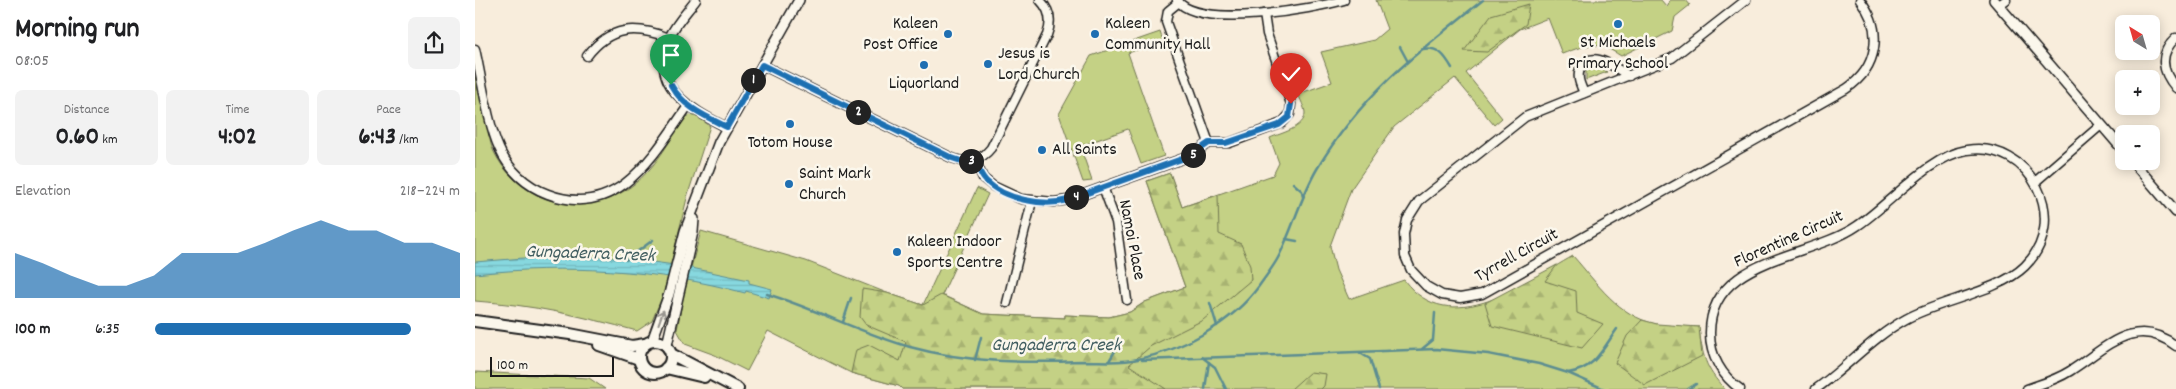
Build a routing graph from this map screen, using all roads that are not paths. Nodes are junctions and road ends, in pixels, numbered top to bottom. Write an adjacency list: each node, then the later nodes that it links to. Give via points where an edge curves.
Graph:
1 (696, 0): 10 (street)
2 (799, 0): 14 (street)
3 (1040, 0): 23 (street, via 1049,17 1047,35 993,144)
4 (1344, 0): 9 (street, via 1299,11)
5 (1746, 0): 15 (street, Tyrrell Circuit, via 1680,53)
6 (1860, 0): 17 (street, Tyrrell Circuit, via 1873,22 1874,50 1867,70 1846,89 1482,294 1453,297 1426,286 1411,270 1404,249 1405,227 1414,207 1517,122 1533,112)
7 (1178, 1): 9 (street, via 1195,11 1229,15); 22 (street, via 1168,11 1166,22)
8 (1999, 2): 19 (street)
9 (1264, 14): 22 (street, via 1267,34 1291,104 1290,114 1279,125 1226,143)
10 (669, 38): 13 (street, via 643,30 622,31 602,40); 18 (street, via 665,59 668,79)
11 (2176, 38): 16 (street, via 2167,48 2163,63 2167,77)
12 (475, 49): 18 (street, via 499,149 520,178 551,195 587,199 620,188 641,171)
13 (587, 56)
14 (762, 65): 20 (street); 23 (street, via 952,158)
15 (1629, 76): 17 (street, Tyrrell Circuit); 17 (street, via 1605,62 1589,60 1578,77)
16 (2176, 88)
17 (1584, 93)
18 (688, 106): 20 (street)
19 (2101, 125): 21 (street); 25 (street)
20 (727, 127): 29 (street, via 709,166 694,212 693,232)
21 (2115, 141)
22 (1209, 143): 26 (street, via 1190,156)
23 (975, 160): 27 (street, via 988,182 1017,198)
24 (2140, 170): 28 (street)
25 (2035, 182): 41 (street, Florentine Circuit, via 2020,164 2000,153 1977,149 1954,153 1934,164 1850,231 1740,276 1727,286 1718,300 1710,331 1717,363); 42 (street, Florentine Circuit, via 2044,204 2045,228 2037,251 2022,269 2001,282 1905,319)
26 (1103, 187): 27 (street, via 1063,201); 30 (street, Namoi Place, via 1116,225)
27 (1032, 201): 31 (street)
28 (2175, 210)
29 (674, 295): 34 (street, one-way to 29); 36 (street)
30 (1127, 300)
31 (1007, 303)
32 (475, 321): 33 (main road)
33 (570, 334): 34 (main road, via 633,346); 37 (main road)
34 (649, 342): 36 (main road, via 658,340); 37 (main road, via 639,353)
35 (2176, 346): 43 (street, via 2154,335 2125,336 2112,341 2064,375)
36 (669, 350): 38 (main road, via 671,359); 39 (main road)
37 (639, 359): 38 (main road, via 647,371 656,373)
38 (666, 368): 39 (main road)
39 (726, 383): 40 (main road)
40 (738, 389)
41 (1740, 389)
42 (1816, 389)
43 (2027, 389)

